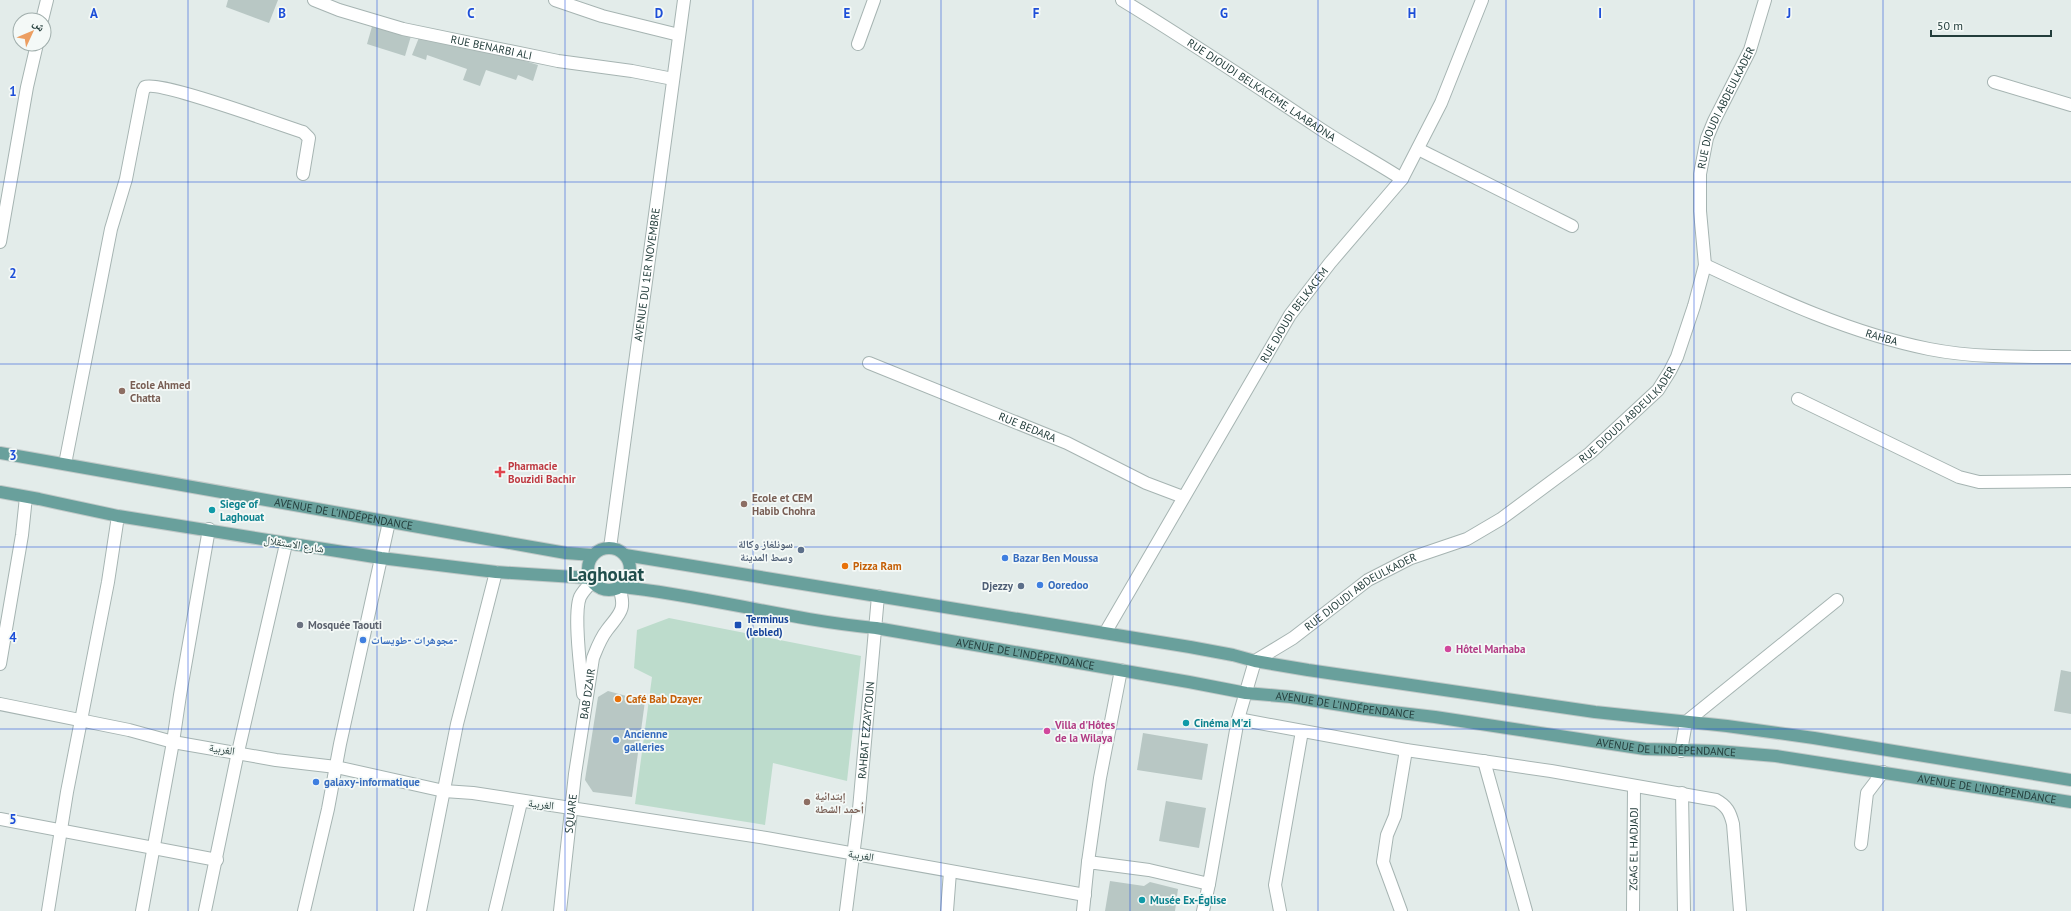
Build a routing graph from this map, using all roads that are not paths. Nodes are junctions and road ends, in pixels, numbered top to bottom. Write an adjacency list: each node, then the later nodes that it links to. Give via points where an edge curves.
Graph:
1 (47, 0): 9 (street)
2 (314, 0): 13 (street, RUE BENARBI ALI, via 403,29 558,61)
3 (555, 0): 10 (street, via 602,16)
4 (684, 0): 10 (street, AVENUE DU 1ER NOVEMBRE)
5 (874, 0): 11 (street)
6 (1122, 0): 18 (street, RUE DJOUDI BELKACEME, LAABADNA)
7 (1482, 0): 16 (street, RUE DJOUDI BELKACEM, via 1441,102)
8 (1765, 0): 21 (street, RUE DJOUDI ABDEULKADER, via 1750,50 1714,121 1702,159 1700,211)
9 (44, 12)
10 (679, 35): 13 (street, AVENUE DU 1ER NOVEMBRE)
11 (858, 44)
12 (35, 52): 20 (street, via 17,137)
13 (673, 79): 35 (street, AVENUE DU 1ER NOVEMBRE)
14 (1994, 82): 15 (street)
15 (2071, 105)
16 (1418, 149): 18 (street, RUE DJOUDI BELKACEM); 19 (street)
17 (303, 174): 26 (street, via 309,145 307,134 189,94 152,85 145,87 126,179 111,229)
18 (1402, 179): 30 (street, RUE DJOUDI BELKACEM, via 1325,269 1290,315)
19 (1572, 226)
20 (0, 242)
21 (1705, 265): 22 (street, RAHBA, via 1843,326 1928,349); 46 (street, RUE DJOUDI ABDEULKADER, via 1694,306 1670,371 1658,390 1630,418 1590,453 1501,519 1467,540 1411,558 1368,580 1293,638)
22 (2071, 357)
23 (869, 363): 30 (street, RUE BEDARA, via 1067,443 1146,483)
24 (1798, 399): 27 (street, via 1959,477 1979,482)
25 (0, 453): 26 (main road, AVENUE DE L'INDÉPENDANCE)
26 (65, 464): 32 (main road, AVENUE DE L'INDÉPENDANCE)
27 (2071, 481)
28 (0, 492): 29 (main road, شارع الاستقلال)
29 (26, 497): 31 (main road, شارع الاستقلال); 47 (street)
30 (1183, 497): 45 (street, RUE DJOUDI BELKACEM)
31 (118, 516): 33 (main road, شارع الاستقلال); 53 (street, via 94,657)
32 (389, 522): 36 (main road, AVENUE DE L'INDÉPENDANCE, via 566,553); 38 (street)
33 (209, 530): 34 (main road, شارع الاستقلال); 56 (street)
34 (286, 544): 38 (main road, شارع الاستقلال); 59 (street)
35 (610, 548): 36 (main road); 37 (main road)
36 (593, 554): 40 (main road, via 588,566)
37 (625, 555): 41 (main road, via 630,575); 42 (main road, AVENUE DE L'INDÉPENDANCE)
38 (381, 558): 39 (main road, شارع الاستقلال); 61 (street)
39 (496, 572): 40 (main road, شارع الاستقلال); 65 (street, via 457,724)
40 (591, 580): 41 (main road, via 596,586 607,590); 51 (street, BAB DZAIR, via 580,596 578,617)
41 (620, 587): 44 (main road, AVENUE DE L'INDÉPENDANCE, via 831,623); 51 (street, BAB DZAIR, via 623,601 621,613 596,649)
42 (878, 596): 44 (street, RAHBAT EZZAYTOUN); 45 (main road, AVENUE DE L'INDÉPENDANCE)
43 (1837, 600): 54 (street)
44 (876, 628): 48 (main road, AVENUE DE L'INDÉPENDANCE); 74 (street, RAHBAT EZZAYTOUN, via 859,809)
45 (1105, 633): 46 (main road, AVENUE DE L'INDÉPENDANCE)
46 (1255, 661): 49 (street); 54 (main road, AVENUE DE L'INDÉPENDANCE, via 1595,712)
47 (0, 664)
48 (1121, 670): 49 (main road, AVENUE DE L'INDÉPENDANCE); 76 (street, via 1101,770)
49 (1246, 693): 52 (street); 58 (main road, AVENUE DE L'INDÉPENDANCE, via 1435,717 1645,749)
50 (0, 704): 53 (street, الغربية)
51 (585, 717): 69 (street, SQUARE)
52 (1238, 719): 55 (street); 78 (street)
53 (80, 720): 56 (street, الغربية); 71 (street)
54 (1686, 722): 58 (street); 63 (main road, AVENUE DE L'INDÉPENDANCE, via 1814,738)
55 (1302, 731): 57 (street); 91 (street, via 1275,885)
56 (173, 742): 59 (street, الغربية); 73 (street)
57 (1406, 750): 60 (street); 92 (street, via 1395,816 1387,835 1383,862)
58 (1681, 751): 62 (main road, AVENUE DE L'INDÉPENDANCE, via 1717,750 1776,756)
59 (238, 752): 61 (street, الغربية, via 276,760); 75 (street)
60 (1484, 761): 64 (street); 93 (street)
61 (336, 767): 65 (street, الغربية); 83 (street)
62 (1883, 772): 68 (main road, AVENUE DE L'INDÉPENDANCE); 72 (street, via 1867,793)
63 (2071, 780)
64 (1634, 787): 66 (street); 94 (street, ZGAG EL HADJADJ)
65 (444, 791): 67 (street, الغربية, via 473,793); 84 (street)
66 (1682, 793): 95 (street); 96 (street, via 1716,800 1725,805 1730,812 1736,838)
67 (521, 802): 69 (street, الغربية); 85 (street)
68 (2071, 802)
69 (572, 808): 74 (street, الغربية); 86 (street, SQUARE)
70 (0, 818): 71 (street)
71 (61, 832): 73 (street); 80 (street)
72 (1861, 844)
73 (153, 848): 75 (street); 81 (street)
74 (852, 854): 77 (street, الغربية); 87 (street, RAHBAT EZZAYTOUN)
75 (217, 860): 82 (street)
76 (1088, 862): 78 (street, via 1149,870); 79 (street)
77 (950, 872): 79 (street, الغربية, via 1046,886); 88 (street)
78 (1209, 884): 90 (street)
79 (1085, 895): 89 (street)
80 (48, 911)
81 (142, 911)
82 (205, 911)
83 (304, 911)
84 (420, 911)
85 (495, 911)
86 (560, 911)
87 (846, 911)
88 (947, 911)
89 (1083, 911)
90 (1203, 911)
91 (1280, 911)
92 (1401, 911)
93 (1526, 911)
94 (1633, 911)
95 (1684, 911)
96 (1740, 911)

